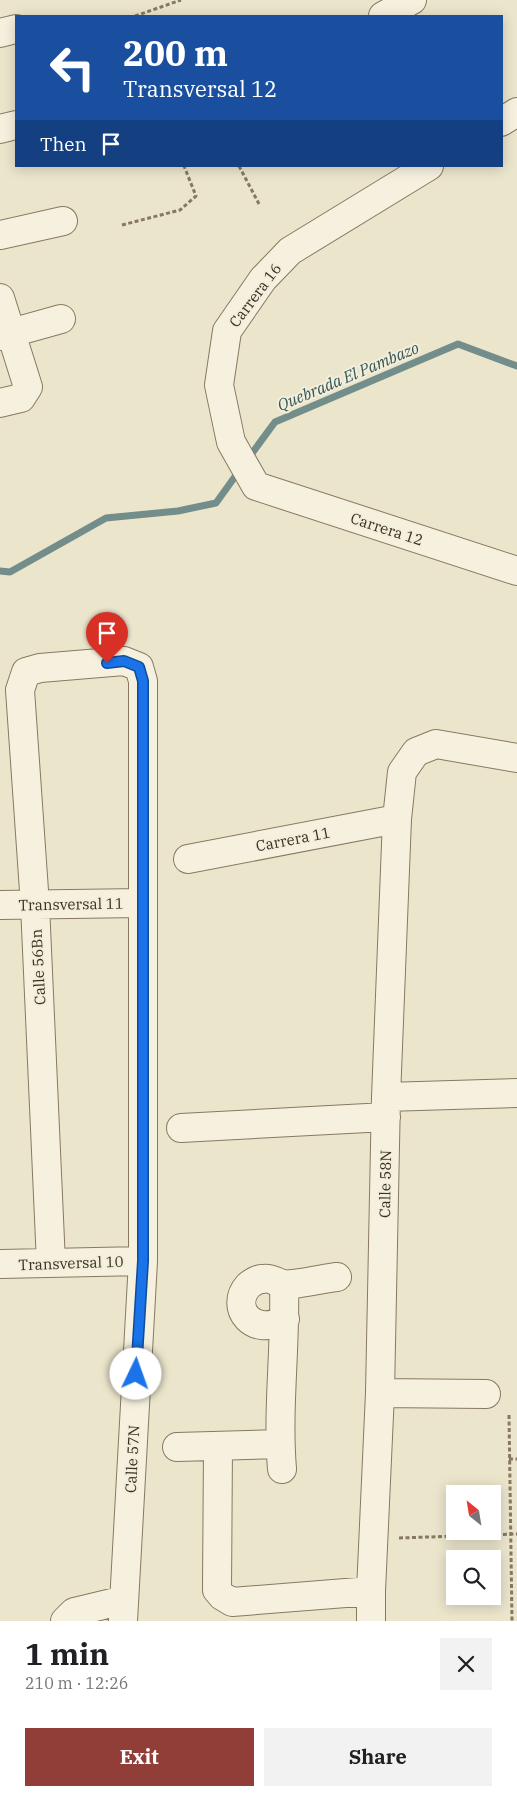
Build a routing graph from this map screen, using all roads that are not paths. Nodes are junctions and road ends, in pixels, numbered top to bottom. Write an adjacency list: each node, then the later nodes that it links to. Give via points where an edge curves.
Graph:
1 (412, 0): 2 (street)
2 (385, 15)
3 (15, 29): 4 (street)
4 (0, 33)
5 (517, 112): 6 (street)
6 (503, 121)
7 (15, 125): 8 (street)
8 (0, 129)
9 (427, 167): 16 (street, Carrera 16, via 290,251 262,279 227,331 219,385 231,442)
10 (63, 221): 11 (street)
11 (0, 234)
12 (0, 298): 14 (street)
13 (61, 319): 14 (street)
14 (6, 335): 15 (street, via 28,387 21,398)
15 (0, 403)
16 (256, 486): 17 (street, Carrera 12)
17 (517, 571)
18 (26, 672): 22 (street, Calle 57N, via 124,661 139,667 143,681); 24 (street, Calle 56Bn, via 20,690)
19 (517, 758): 20 (street, Calle 58N, via 436,744 416,752 402,772)
20 (397, 819): 21 (street, Carrera 11); 26 (street, Calle 58N)
21 (188, 860)
22 (141, 903): 24 (street, Transversal 11); 28 (street, Calle 57N)
23 (0, 905): 24 (street, Transversal 11)
24 (35, 905): 29 (street, Calle 56Bn)
25 (517, 1093): 26 (street)
26 (386, 1107): 27 (street); 34 (street, Calle 58N)
27 (181, 1128)
28 (143, 1261): 29 (street, Transversal 10); 39 (street, Calle 57N)
29 (51, 1263): 30 (street, Transversal 10)
30 (0, 1264)
31 (337, 1276): 32 (street)
32 (284, 1284): 33 (street); 33 (street, via 272,1278 260,1279 248,1286 242,1297 243,1310 250,1321 261,1327 274,1326)
33 (285, 1319): 36 (street, via 281,1456)
34 (380, 1393): 35 (street); 38 (street, Calle 58N)
35 (486, 1394)
36 (218, 1446): 37 (street); 38 (street, via 217,1590 222,1596 232,1602)
37 (177, 1447)
38 (371, 1591): 41 (street, Calle 58N)
39 (123, 1611): 40 (street, via 74,1612)
40 (66, 1621)
41 (371, 1621)

